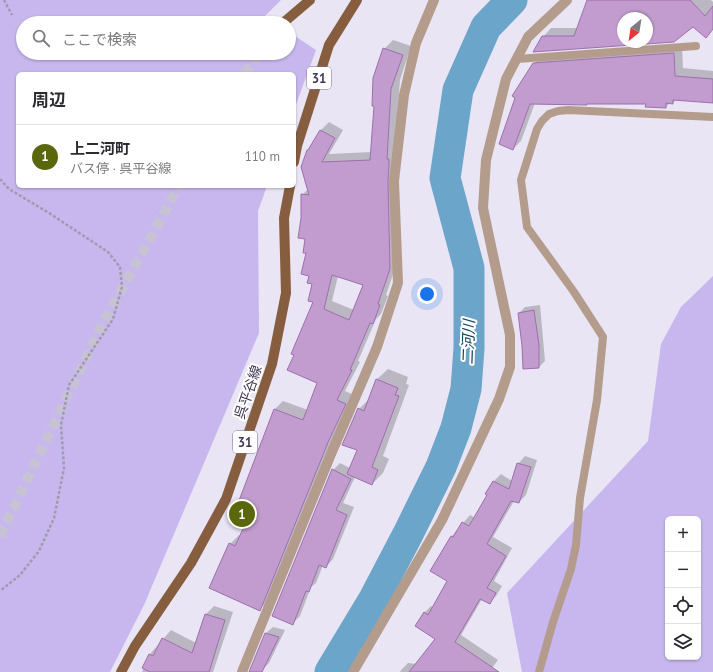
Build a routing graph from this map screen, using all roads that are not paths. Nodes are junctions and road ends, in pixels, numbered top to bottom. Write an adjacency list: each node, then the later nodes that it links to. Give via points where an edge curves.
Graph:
1 (310, 0): 5 (main road)
2 (357, 0): 9 (main road, 31, via 329,45)
3 (434, 0): 12 (street, via 416,44 404,94 394,181 398,283 377,347)
4 (567, 0): 7 (street, via 528,37)
5 (291, 16)
6 (696, 46): 7 (lane)
7 (517, 59): 13 (street, via 506,79 486,160 483,208 510,336 510,368 500,399 442,520)
8 (713, 117): 14 (lane, via 558,111 542,120 537,129 521,180 527,228 603,337 597,400 580,498 576,545)
9 (296, 151)
10 (290, 188): 11 (main road, 呉平谷線 / 31, via 284,218 286,293 272,364 226,500 191,563 135,646)
11 (121, 672)
12 (242, 672)
13 (353, 672)
14 (539, 672)

